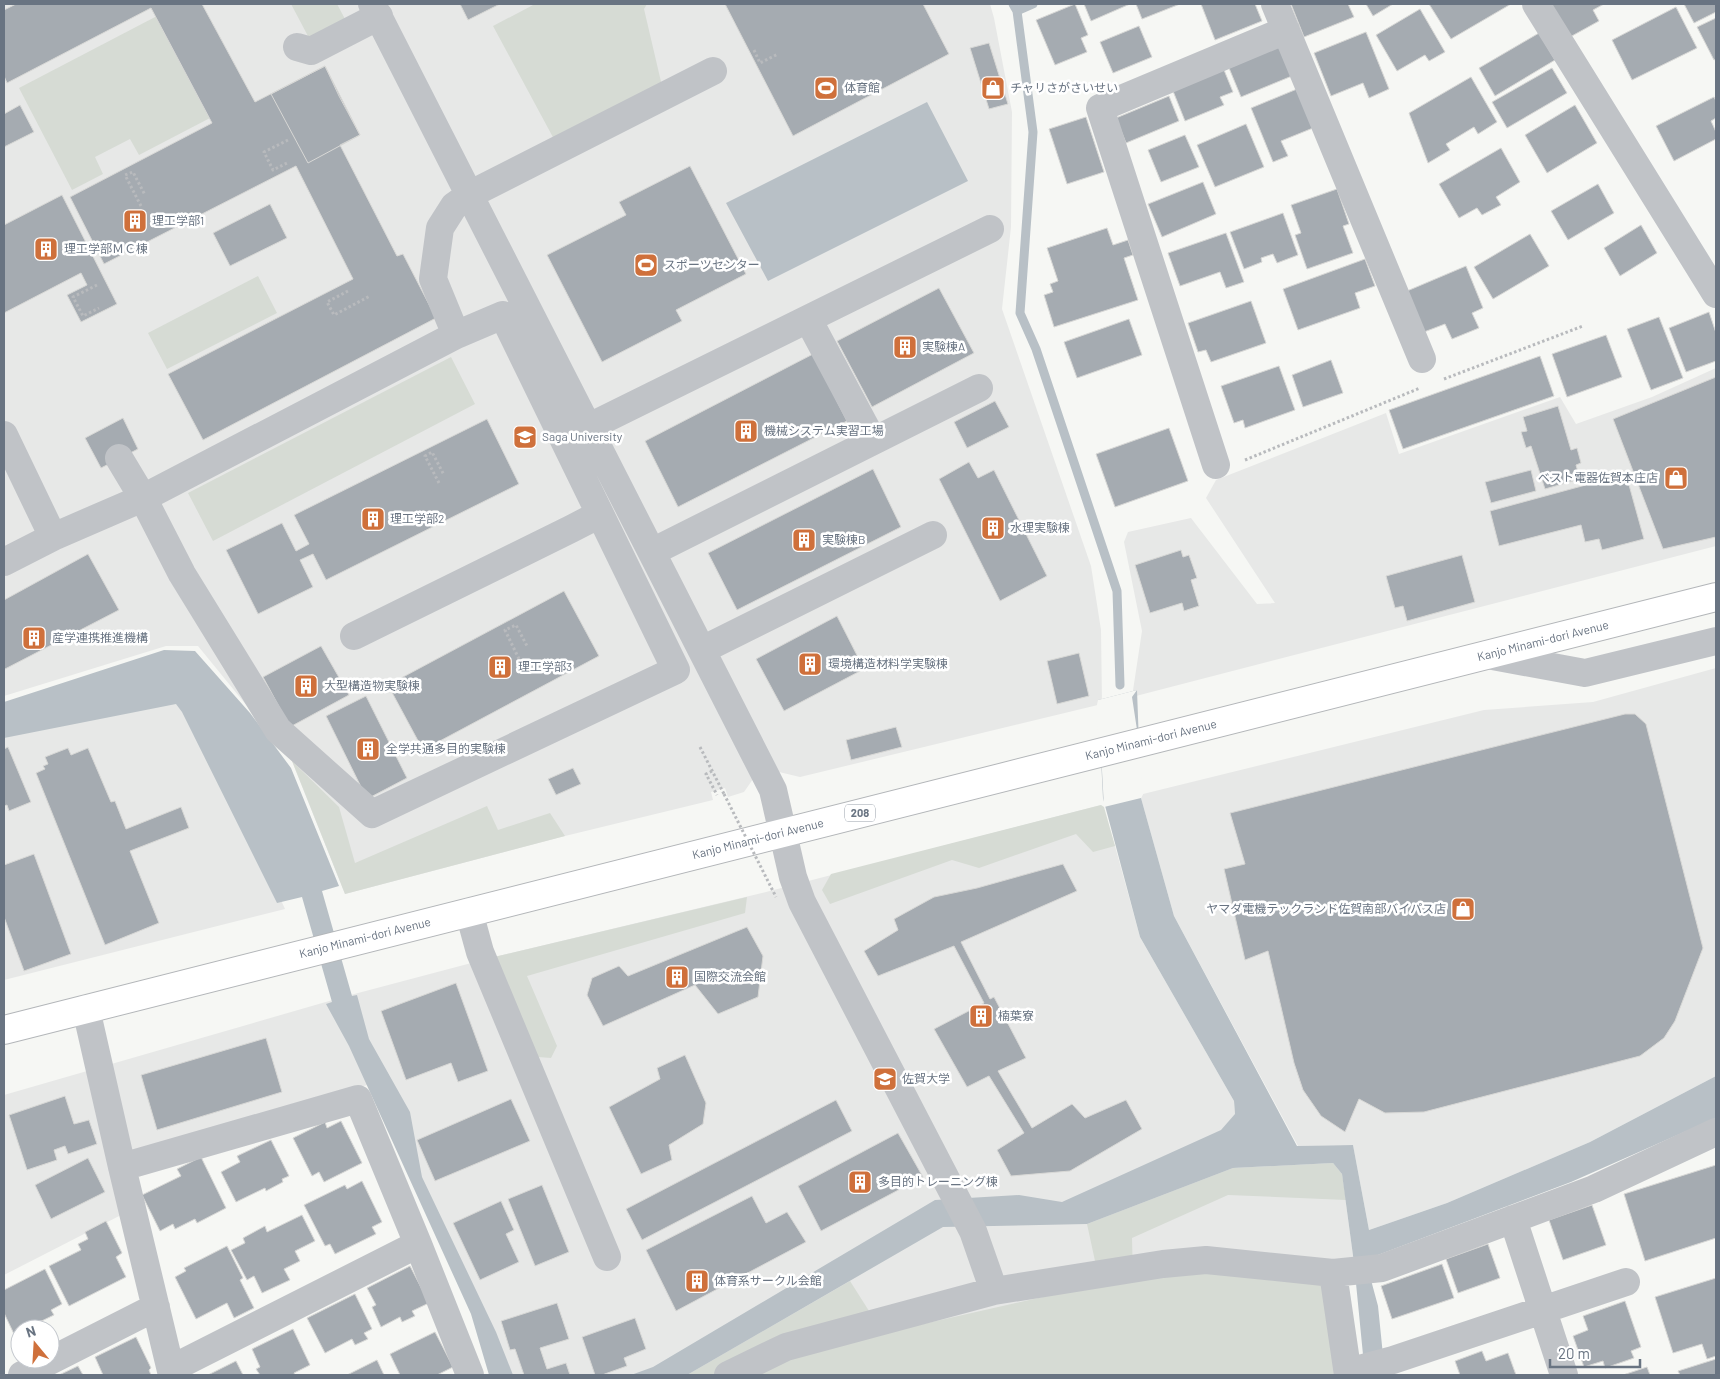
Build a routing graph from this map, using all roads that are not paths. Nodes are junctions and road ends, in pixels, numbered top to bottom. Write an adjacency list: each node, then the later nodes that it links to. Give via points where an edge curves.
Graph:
1 (1275, 4): 4 (street)
2 (1536, 4): 9 (street)
3 (376, 10): 5 (street, via 311,51); 7 (street)
4 (1286, 30): 12 (street); 18 (street, via 1100,108)
5 (297, 48)
6 (713, 71): 7 (street)
7 (471, 194): 11 (street, via 454,206 440,228 433,279); 14 (street)
8 (990, 229): 10 (street)
9 (1716, 294)
10 (808, 319): 14 (street); 16 (street)
11 (456, 335): 19 (street); 20 (street, via 503,315)
12 (1427, 371)
13 (979, 388): 16 (street)
14 (589, 427): 23 (street)
15 (4, 435): 22 (street)
16 (873, 441): 23 (street)
17 (119, 458): 19 (street)
18 (1216, 465)
19 (143, 498): 20 (street, via 182,574 278,730 372,814 676,670); 22 (street)
20 (600, 514): 26 (street)
21 (933, 535): 28 (street)
22 (53, 537): 24 (street)
23 (652, 552): 28 (street)
24 (4, 562)
25 (1716, 598): 29 (highway, Kanjo Minami-dori Avenue / 208)
26 (354, 636)
27 (1716, 641): 29 (street, via 1585,673)
28 (702, 650): 30 (street, via 773,790)
29 (1486, 655): 30 (highway, Kanjo Minami-dori Avenue / 208)
30 (783, 832): 31 (highway, Kanjo Minami-dori Avenue / 208); 41 (street, via 802,902 973,1231)
31 (469, 912): 32 (highway, Kanjo Minami-dori Avenue / 208); 38 (street, via 480,952)
32 (86, 1009): 33 (highway, Kanjo Minami-dori Avenue / 208); 35 (street)
33 (4, 1030)
34 (1716, 1132): 36 (street, via 1594,1189)
35 (122, 1167): 37 (street, via 358,1099); 42 (street)
36 (1513, 1219): 39 (street, via 1382,1268); 43 (street)
37 (418, 1244): 44 (street); 47 (street)
38 (607, 1257)
39 (1333, 1272): 41 (street, via 1206,1260); 45 (street)
40 (1626, 1282): 43 (street)
41 (994, 1291): 48 (street, via 786,1348)
42 (156, 1307): 44 (street); 46 (street)
43 (1543, 1310): 45 (street); 49 (street)
44 (172, 1372)
45 (1348, 1373)
46 (22, 1375)
47 (470, 1375)
48 (728, 1375)
49 (1564, 1375)

